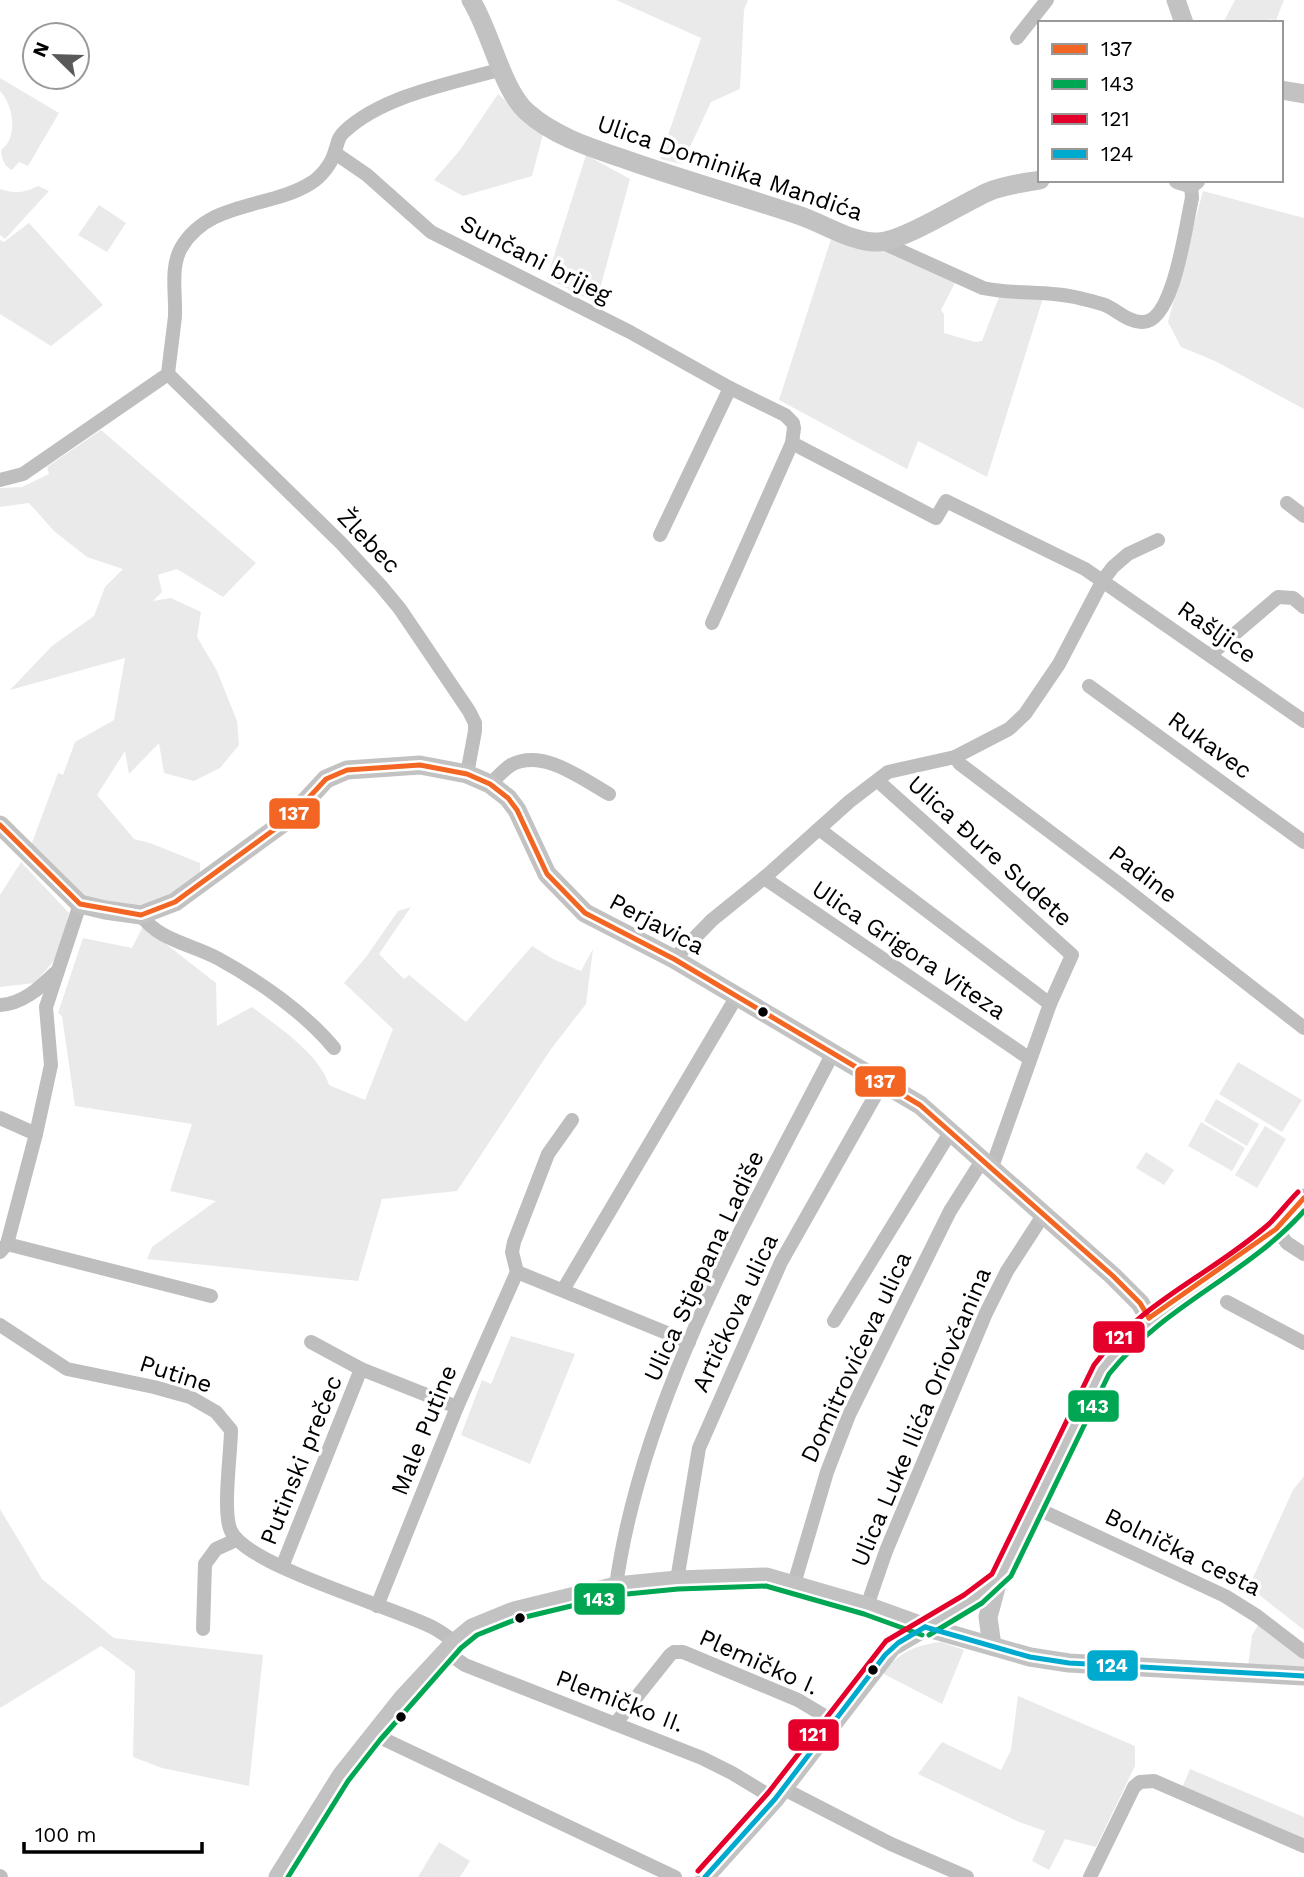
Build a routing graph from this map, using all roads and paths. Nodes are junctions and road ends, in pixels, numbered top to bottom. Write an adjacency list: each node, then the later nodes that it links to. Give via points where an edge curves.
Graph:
1 (471, 0): 6 (street, Ulica Dominika Mandića)
2 (1047, 0): 5 (street)
3 (1176, 0): 4 (street)
4 (1183, 21)
5 (1017, 38)
6 (502, 69): 9 (street, via 369,113 338,137); 12 (street, Ulica Dominika Mandića, via 510,91 526,111 552,131 698,185 808,218 856,238)
7 (1283, 90): 8 (street)
8 (1304, 94)
9 (335, 153): 13 (street, via 314,181 211,219 184,243 175,267); 14 (street, Sunčani brijeg, via 431,232 631,332)
10 (1038, 180): 12 (street, Ulica Dominika Mandića, via 991,191)
11 (1188, 182): 12 (street, via 1192,198 1171,291 1164,308 1150,322 1141,323 1104,304 1075,297 983,288)
12 (881, 242)
13 (168, 374): 16 (street, via 23,474); 28 (street, Žlebec, via 341,543 400,609 475,723)
14 (730, 388): 15 (street, Sunčani brijeg, via 789,418 794,428); 19 (street)
15 (792, 443): 21 (street, via 936,518 946,501); 23 (street)
16 (0, 480)
17 (1287, 503): 18 (street)
18 (1304, 516)
19 (660, 535)
20 (1158, 540): 21 (street, via 1128,554)
21 (1103, 580): 24 (street, Rašljice); 27 (street, via 1059,664 1025,714 1009,729)
22 (1304, 607): 24 (street, via 1293,598 1279,597)
23 (712, 623)
24 (1210, 655): 26 (street, Rašljice)
25 (1089, 686): 34 (street, Rukavec)
26 (1304, 721)
27 (955, 757): 29 (street, via 888,772); 44 (street, Padine)
28 (467, 774): 30 (street, Perjavica); 37 (street, Perjavica, via 419,765 347,770 327,779 290,818 175,902)
29 (878, 781): 33 (street); 38 (street, Ulica Đure Sudete)
30 (490, 784): 31 (street, via 517,763 546,760); 39 (street, Perjavica, via 517,810 547,874 577,906)
31 (610, 794)
32 (0, 825): 36 (street)
33 (819, 829): 35 (street); 42 (street)
34 (1304, 842)
35 (764, 878): 39 (street, via 712,920); 47 (street, Ulica Grigora Viteza)
36 (80, 904): 37 (street, Perjavica); 40 (street)
37 (141, 915): 45 (street, via 159,934 216,957 270,990)
38 (1072, 955): 42 (street, Domitrovićeva ulica)
39 (674, 959): 41 (street, Perjavica)
40 (58, 970): 43 (street, via 39,989); 52 (street, via 46,1007 51,1065)
41 (737, 996): 46 (street, Perjavica); 60 (street)
42 (1050, 1004): 47 (street, Domitrovićeva ulica)
43 (0, 1005)
44 (1304, 1028)
45 (334, 1048)
46 (833, 1053): 48 (street, Perjavica); 67 (street, Ulica Stjepana Ladiše)
47 (1030, 1059): 53 (street, Domitrovićeva ulica)
48 (883, 1082): 51 (street, Perjavica); 74 (street, Artičkova ulica, via 781,1262 699,1448)
49 (0, 1118): 52 (street)
50 (572, 1120): 59 (street, Male Putine, via 548,1154 514,1242)
51 (951, 1131): 53 (street, Perjavica); 64 (street)
52 (36, 1134): 57 (street)
53 (987, 1163): 55 (street, Perjavica); 76 (street, Domitrovićeva ulica, via 950,1211 849,1415)
54 (1304, 1198): 56 (street)
55 (1044, 1214): 63 (street, Perjavica, via 1126,1289); 79 (street, Ulica Luke Ilića Oriovčanina, via 986,1314)
56 (1276, 1229): 58 (street); 63 (street)
57 (3, 1248): 61 (street)
58 (1304, 1254)
59 (517, 1272): 60 (street); 70 (street, Male Putine)
60 (563, 1290): 67 (street)
61 (211, 1296)
62 (1227, 1302): 68 (street)
63 (1149, 1318): 71 (street, via 1126,1337 1102,1369)
64 (834, 1321)
65 (0, 1325): 72 (street, Putine, via 67,1369 154,1387 216,1412 231,1430 227,1507 229,1529)
66 (311, 1342): 69 (street, Putinski prečec)
67 (689, 1342): 77 (street, Ulica Stjepana Ladiše, via 638,1486)
68 (1304, 1343)
69 (361, 1369): 70 (street, Putinski prečec); 73 (street, Putinski prečec)
70 (457, 1407): 78 (street, Male Putine)
71 (1034, 1507): 75 (street); 84 (street, Bolnička cesta, via 1225,1596)
72 (236, 1540): 73 (street); 81 (street, via 216,1549 205,1564)
73 (282, 1567): 78 (street)
74 (677, 1580): 76 (street, via 767,1577); 77 (street)
75 (998, 1580): 80 (street); 82 (street, via 988,1618)
76 (794, 1584): 79 (street)
77 (616, 1586): 83 (street, via 514,1611 472,1628)
78 (377, 1606): 83 (street, via 433,1628)
79 (867, 1606): 80 (street)
80 (925, 1627): 82 (street); 86 (street, via 892,1647)
81 (203, 1629)
82 (992, 1646): 85 (street, via 1069,1663)
83 (450, 1647): 87 (street, Plemičko II., via 465,1665); 88 (street)
84 (1304, 1652)
85 (1304, 1676)
86 (833, 1721): 87 (street, Plemičko I., via 798,1700 674,1652); 89 (street)
87 (615, 1724): 89 (street, Plemičko II.)
88 (373, 1734): 92 (street); 93 (street)
89 (779, 1793): 91 (street); 94 (street, Plemičko II.)
90 (1304, 1846): 95 (street, via 1145,1780 1134,1787)
91 (709, 1876)
92 (278, 1877)
93 (675, 1877)
94 (967, 1877)
95 (1090, 1877)

